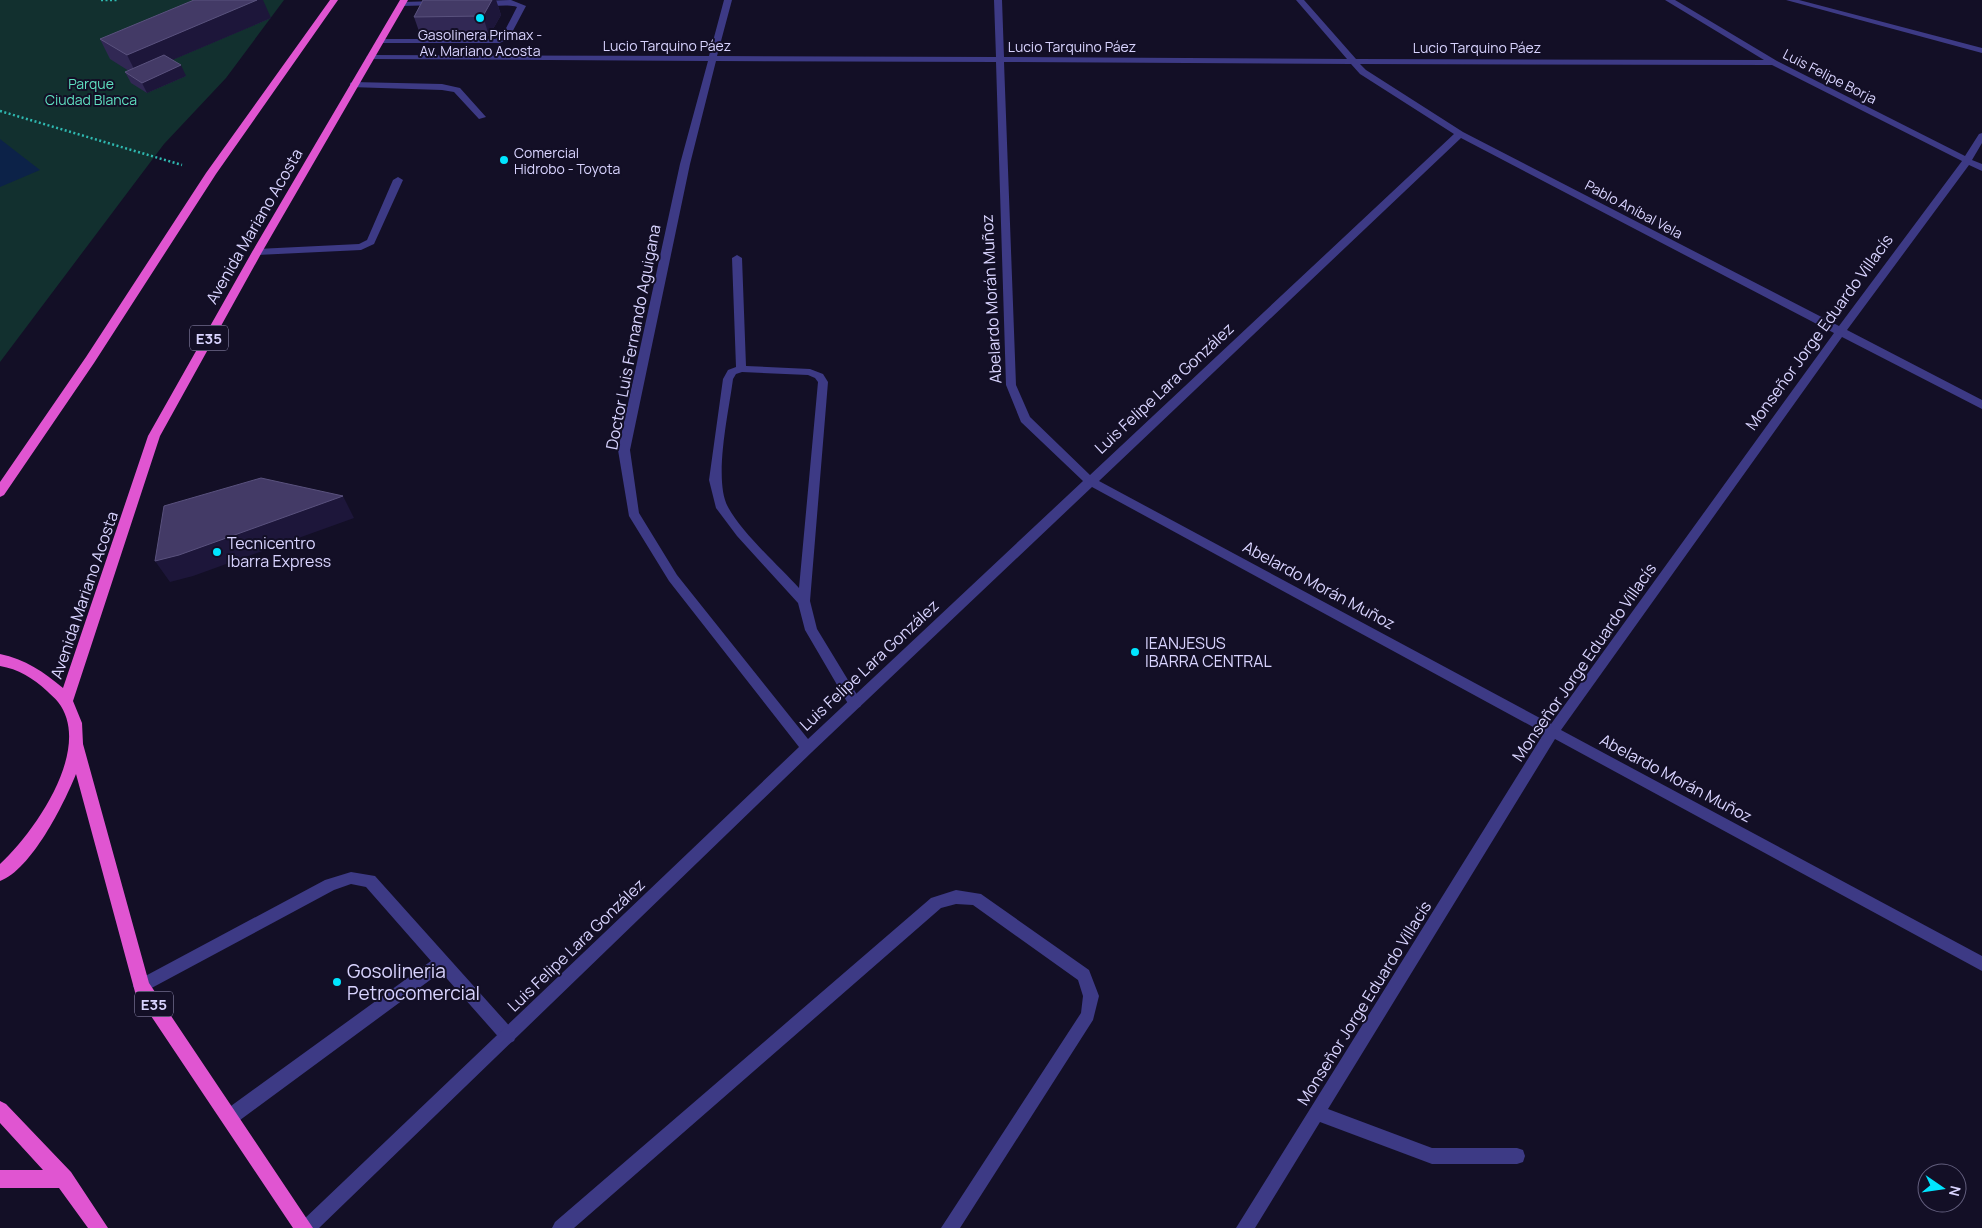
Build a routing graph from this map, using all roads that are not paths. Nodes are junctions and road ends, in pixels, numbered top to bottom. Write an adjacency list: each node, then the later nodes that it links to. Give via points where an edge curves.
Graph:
1 (334, 0): 30 (highway, via 212,173)
2 (728, 0): 13 (street, Doctor Luis Fernando Aguigana)
3 (998, 0): 14 (street, Abelardo Morán Muñoz)
4 (1300, 0): 15 (street, Pablo Aníbal Vela)
5 (1669, 0): 16 (street, Luis Felipe Borja)
6 (1790, 0): 11 (street)
7 (403, 2): 8 (street); 10 (highway, Avenida Mariano Acosta / E35)
8 (451, 3)
9 (470, 3): 10 (street, via 510,2 522,6 508,35 496,41)
10 (380, 41): 12 (highway, Avenida Mariano Acosta / E35)
11 (1982, 51)
12 (370, 57): 13 (street, Lucio Tarquino Páez); 17 (highway, Avenida Mariano Acosta / E35)
13 (712, 60): 14 (street, Lucio Tarquino Páez); 37 (street, Doctor Luis Fernando Aguigana, via 685,164 624,450 633,513 673,578)
14 (999, 60): 15 (street, Lucio Tarquino Páez); 29 (street, Abelardo Morán Muñoz, via 1011,385 1024,419)
15 (1352, 60): 16 (street, Lucio Tarquino Páez); 19 (street, Pablo Aníbal Vela, via 1363,72)
16 (1774, 63): 21 (street, Luis Felipe Borja)
17 (353, 85): 18 (street, via 457,90); 24 (highway, Avenida Mariano Acosta / E35)
18 (482, 117)
19 (1460, 134): 26 (street, Pablo Aníbal Vela); 29 (street, Luis Felipe Lara González)
20 (1982, 136): 21 (street, Monseñor Jorge Eduardo Villacís)
21 (1967, 161): 22 (street, Luis Felipe Borja); 26 (street, Monseñor Jorge Eduardo Villacís)
22 (1982, 168)
23 (398, 180): 24 (street, via 371,242 361,247)
24 (257, 252): 33 (highway, Avenida Mariano Acosta / E35, via 154,436)
25 (737, 258): 27 (street)
26 (1840, 332): 28 (street, Pablo Aníbal Vela); 35 (street, Monseñor Jorge Eduardo Villacís)
27 (741, 369): 31 (street, via 732,372 728,379 715,480 722,508); 31 (street, via 810,372 823,382)
28 (1982, 405)
29 (1090, 481): 34 (street, Luis Felipe Lara González); 35 (street, Abelardo Morán Muñoz)
30 (0, 492)
31 (804, 601): 34 (street, via 811,630)
32 (0, 660): 33 (highway, E35, via 41,676)
33 (66, 701): 36 (highway, E35, via 72,714)
34 (855, 703): 37 (street, Luis Felipe Lara González)
35 (1553, 731): 40 (street, Abelardo Morán Muñoz); 44 (street, Monseñor Jorge Eduardo Villacís)
36 (76, 746): 38 (highway, E35, via 66,786 42,829); 41 (highway, E35)
37 (807, 748): 42 (street, Luis Felipe Lara González)
38 (0, 874)
39 (442, 962): 41 (street, via 370,881 351,878 330,885); 42 (street); 45 (street)
40 (1982, 964)
41 (142, 986): 45 (highway, E35)
42 (508, 1036): 50 (street, Luis Felipe Lara González)
43 (0, 1110): 47 (highway)
44 (1316, 1113): 46 (street, via 1432,1156); 53 (street, Monseñor Jorge Eduardo Villacís)
45 (230, 1117): 50 (highway, E35)
46 (1517, 1156)
47 (64, 1179): 48 (highway); 49 (highway)
48 (0, 1180)
49 (99, 1228)
50 (306, 1228)
51 (561, 1228): 52 (street, via 936,903 956,897 976,899 1084,975 1092,996 1088,1015)
52 (950, 1228)
53 (1245, 1228)

